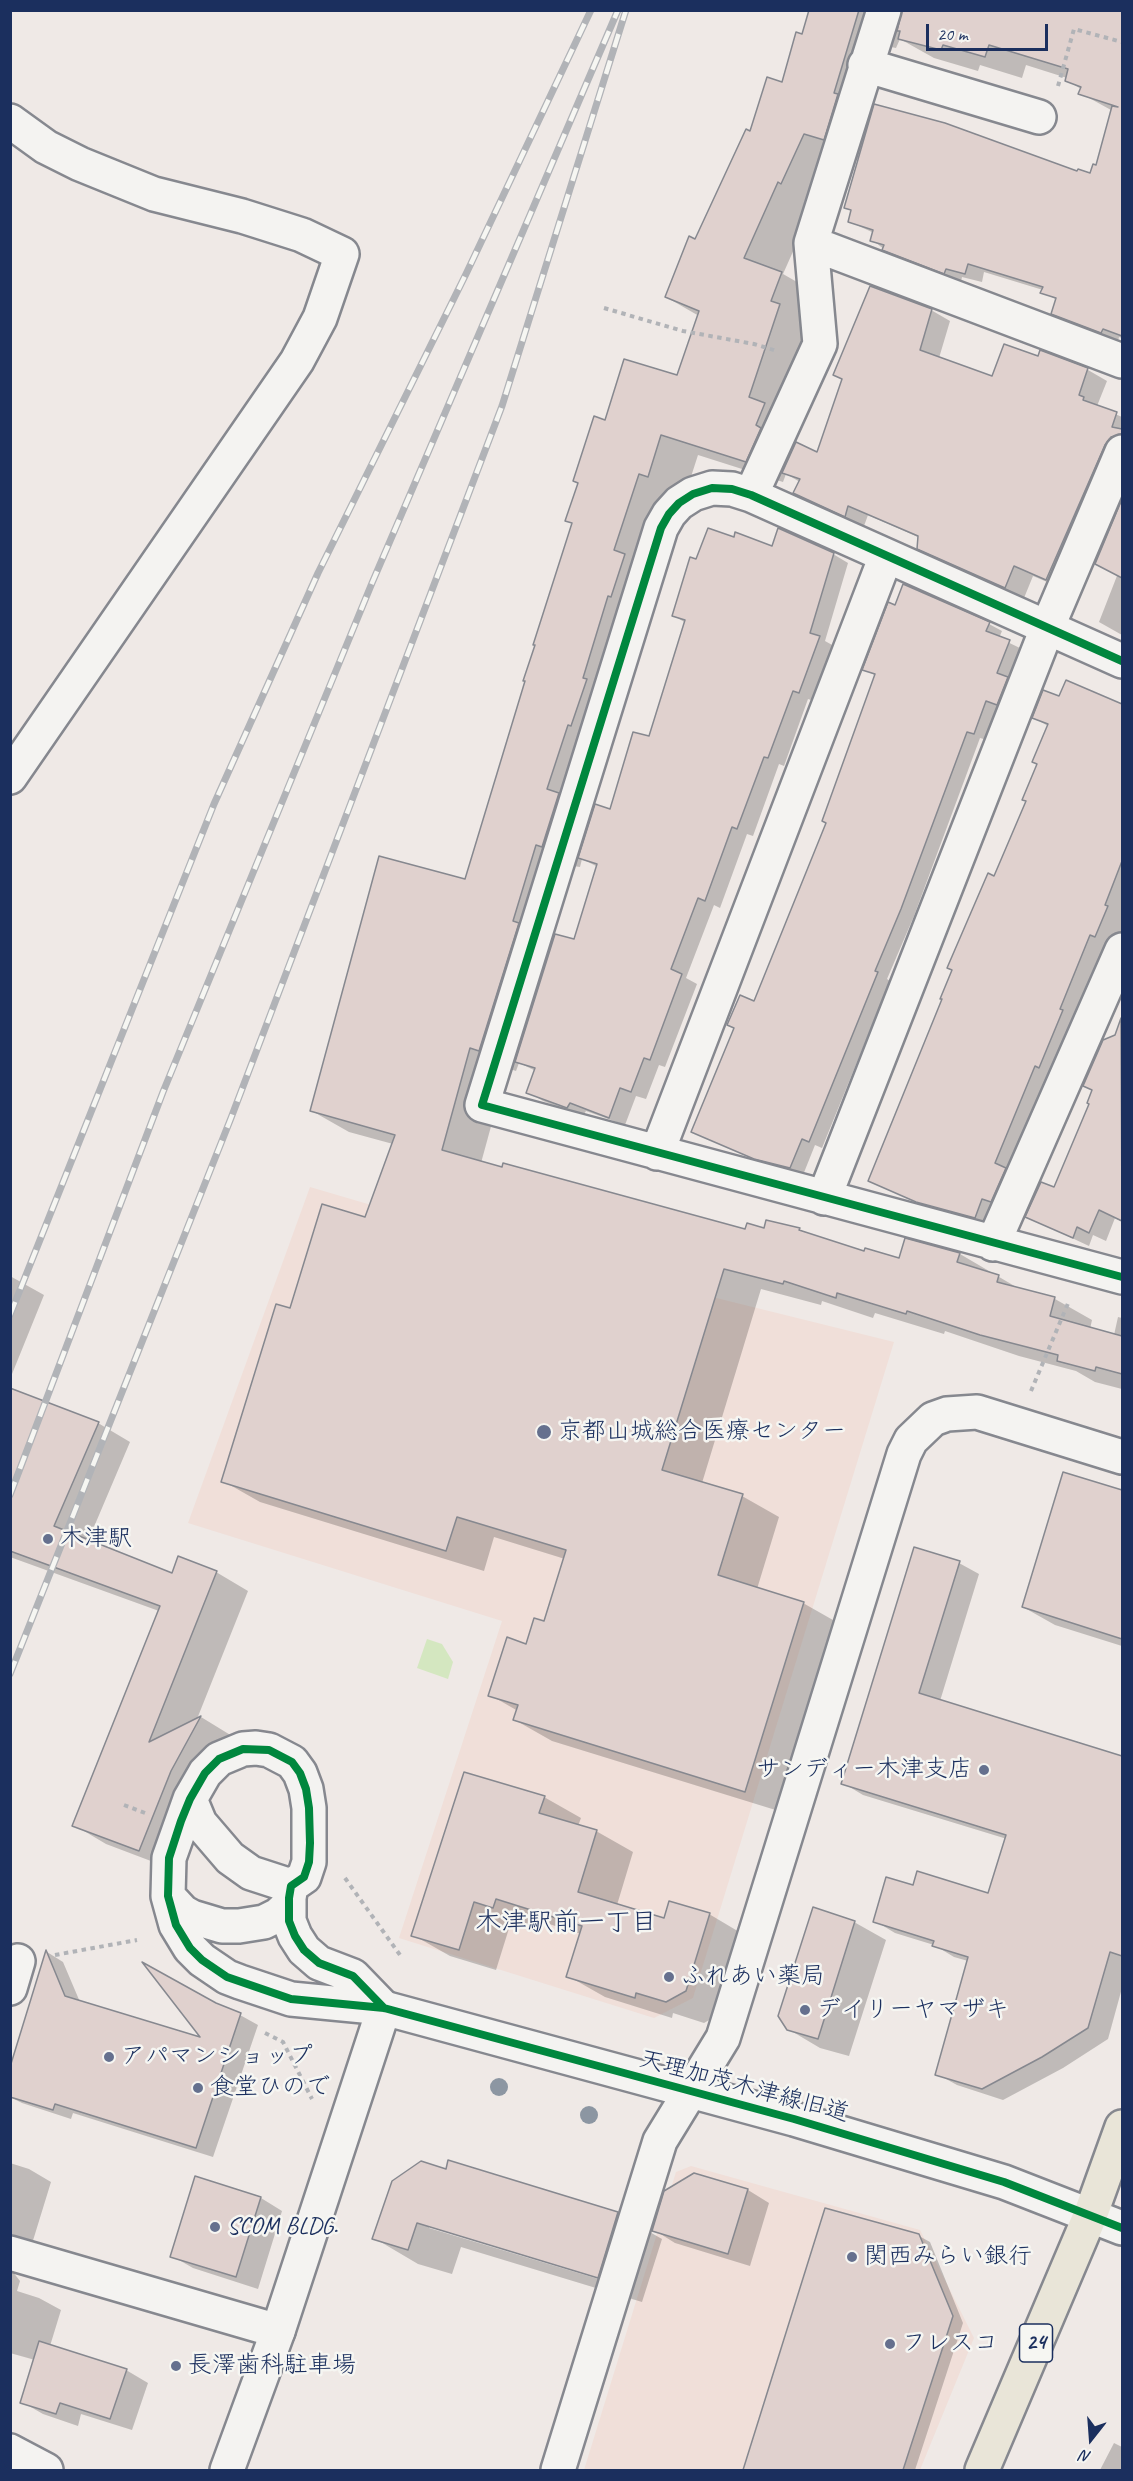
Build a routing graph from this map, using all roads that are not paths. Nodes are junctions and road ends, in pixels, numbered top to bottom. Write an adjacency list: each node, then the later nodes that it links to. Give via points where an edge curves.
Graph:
1 (884, 10): 2 (street)
2 (865, 65): 3 (street); 5 (street)
3 (1039, 117)
4 (10, 121): 12 (street, via 46,147 154,194 242,216 342,254 320,318 297,361)
5 (811, 243): 6 (street); 8 (street, via 820,344)
6 (1122, 361)
7 (1122, 452): 10 (street)
8 (751, 495): 9 (street); 15 (street, via 712,488 693,494 679,503 661,528 482,1105)
9 (886, 556): 10 (street); 15 (street)
10 (1048, 626): 11 (street); 16 (street)
11 (1122, 661)
12 (10, 777)
13 (1122, 950): 14 (street)
14 (1115, 985): 17 (street)
15 (657, 1153): 16 (street)
16 (824, 1198): 17 (street)
17 (993, 1244): 18 (street)
18 (1122, 1277)
19 (1122, 1457): 24 (street, via 970,1412 933,1419 911,1440 723,2038)
20 (190, 1799): 21 (street, 天理加茂木津線旧道, via 170,1858); 22 (street, via 200,1823 230,1858); 22 (street, via 205,1773 232,1753 256,1748 292,1762 306,1789 310,1843 304,1877)
21 (168, 1896): 22 (street, via 192,1917 222,1926 239,1926 278,1916); 23 (street, 天理加茂木津線旧道, via 176,1925 190,1948 227,1977 291,1999)
22 (290, 1896): 23 (street, via 292,1928 304,1950 319,1963 353,1976)
23 (384, 2008): 24 (street, 天理加茂木津線旧道); 29 (street)
24 (690, 2093): 26 (street, 天理加茂木津線旧道, via 794,2119 1004,2182); 33 (street, via 660,2141)
25 (1122, 2127): 26 (highway, 24)
26 (1090, 2216): 27 (street, 天理加茂木津線旧道); 34 (highway, 24)
27 (1122, 2228)
28 (10, 2253): 29 (street)
29 (278, 2331): 32 (street)
30 (10, 2451): 31 (street)
31 (46, 2470)
32 (227, 2470)
33 (558, 2470)
34 (982, 2470)

